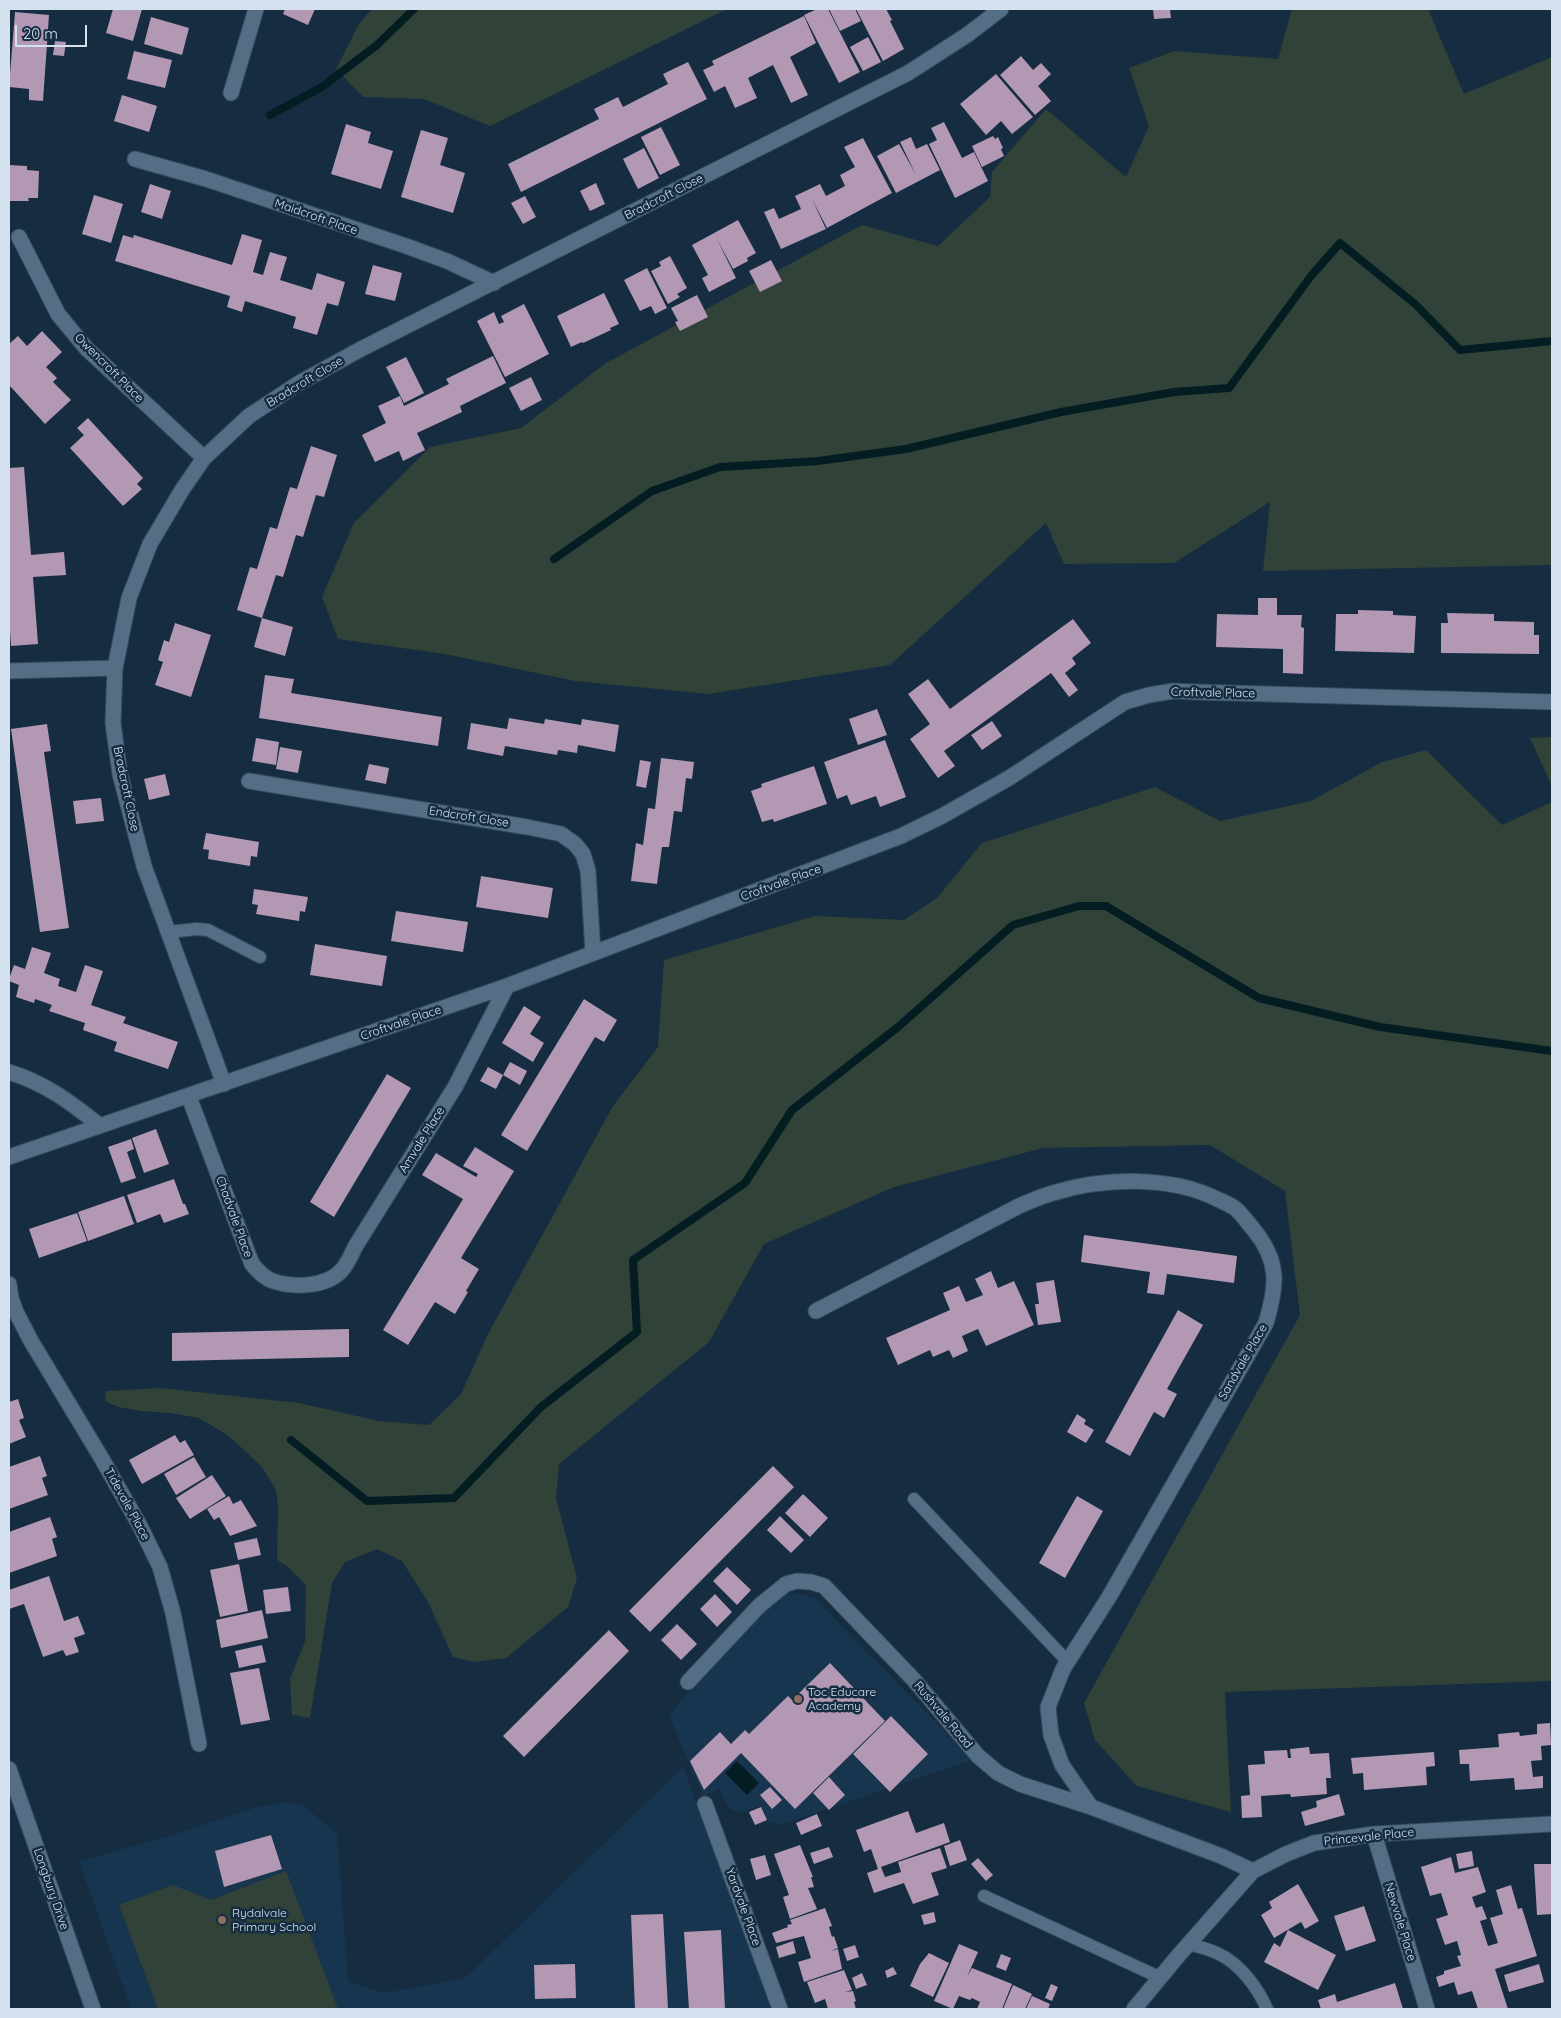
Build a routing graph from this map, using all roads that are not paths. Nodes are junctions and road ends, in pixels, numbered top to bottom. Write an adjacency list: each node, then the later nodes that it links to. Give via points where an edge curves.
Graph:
1 (256, 9): 3 (street)
2 (1001, 9): 6 (street, Bradcroft Close, via 908,73)
3 (231, 93)
4 (134, 159): 6 (street, Maidcroft Place, via 206,179 406,246)
5 (20, 237): 7 (street, Owencroft Place, via 58,314 86,348)
6 (494, 283): 7 (street, Bradcroft Close, via 299,383 249,416)
7 (204, 458): 8 (street, Bradcroft Close, via 150,544 129,598)
8 (115, 668): 9 (street); 12 (street, Bradcroft Close, via 113,723 120,774 144,866)
9 (9, 672)
10 (1552, 702): 13 (street, Croftvale Place, via 1181,692 1149,695 1125,702 1009,778 901,836)
11 (249, 781): 13 (street, Endcroft Close, via 561,834 583,854 588,871)
12 (168, 932): 14 (lane, via 208,930); 17 (street, Bradcroft Close)
13 (593, 953): 15 (street, Croftvale Place)
14 (260, 957)
15 (507, 986): 17 (street, Croftvale Place); 21 (street, Amvale Place, via 455,1087 346,1264)
16 (9, 1072): 19 (street, via 31,1079 64,1098)
17 (224, 1084): 18 (street, Croftvale Place)
18 (189, 1096): 19 (street, Croftvale Place); 21 (street, Chadvale Place, via 252,1264 272,1281 288,1285)
19 (99, 1125): 20 (street, Croftvale Place)
20 (9, 1157)
21 (323, 1283)
22 (9, 1284): 27 (street, Tidevale Place, via 16,1312 140,1526 160,1567 173,1613)
23 (816, 1311): 25 (street, Sandvale Place, via 1021,1206 1051,1193 1083,1186 1146,1182 1202,1192 1236,1208 1261,1240 1275,1270 1273,1300 1266,1323 1109,1597)
24 (914, 1500): 25 (lane)
25 (1068, 1662): 30 (street, Sandvale Place, via 1048,1707 1050,1735 1062,1765)
26 (688, 1682): 30 (street, Rushvale Road, via 759,1606 786,1584 797,1581 824,1586 914,1680 978,1756 998,1773 1020,1784)
27 (199, 1744)
28 (9, 1770): 37 (street, Longbury Drive)
29 (705, 1804): 38 (street, Yardvale Place)
30 (1091, 1807): 33 (street, Rushvale Road, via 1222,1856)
31 (1552, 1824): 32 (street, Princevale Place)
32 (1374, 1834): 33 (street, Princevale Place, via 1314,1843); 41 (street, Newvale Place)
33 (1253, 1871): 35 (street, Princevale Place)
34 (984, 1896): 36 (lane)
35 (1189, 1944): 36 (street, Princevale Place); 40 (lane, via 1232,1962 1256,1989)
36 (1161, 1978): 39 (street, Princevale Place)
37 (93, 2009)
38 (780, 2009)
39 (1134, 2009)
40 (1267, 2009)
41 (1427, 2009)

